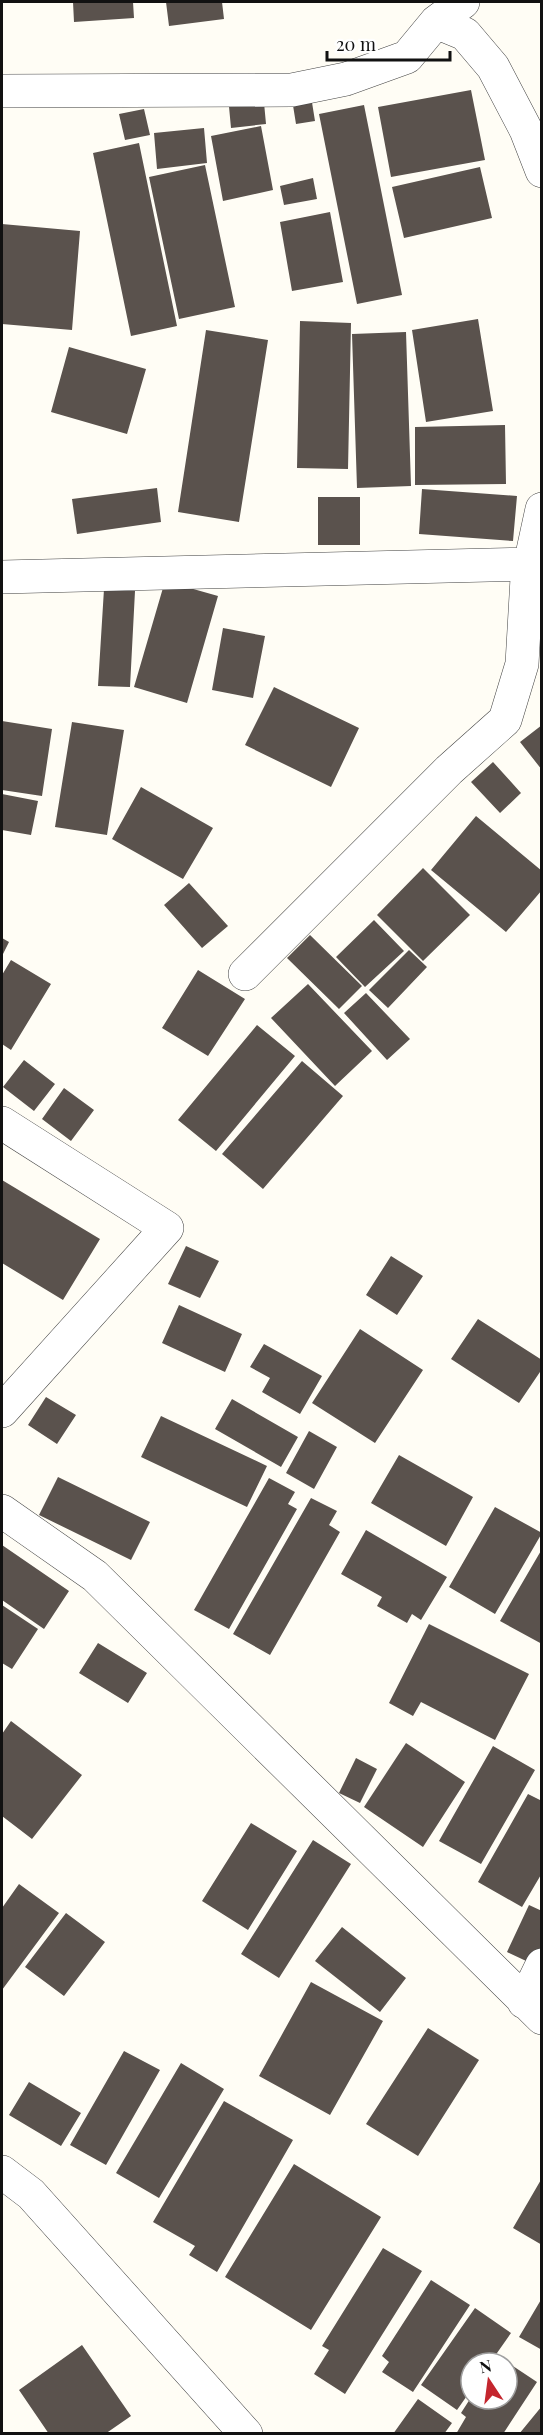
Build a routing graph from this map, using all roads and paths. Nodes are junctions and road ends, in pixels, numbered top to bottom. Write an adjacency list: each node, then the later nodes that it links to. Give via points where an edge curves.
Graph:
1 (463, 2): 2 (street)
2 (436, 22): 3 (street, via 407,57 346,79 292,90); 4 (street, via 465,34 493,67 526,130)
3 (2, 91)
4 (542, 171)
5 (542, 509): 6 (street)
6 (530, 564): 7 (street); 8 (street, via 522,664 505,720 449,770)
7 (2, 578)
8 (245, 974)
9 (2, 1123): 10 (street, via 167,1228)
10 (2, 1411)
11 (2, 1511): 13 (street, via 95,1575)
12 (542, 1965): 13 (street)
13 (533, 2010)
14 (2, 2172): 15 (street, via 31,2194)
15 (246, 2433)

